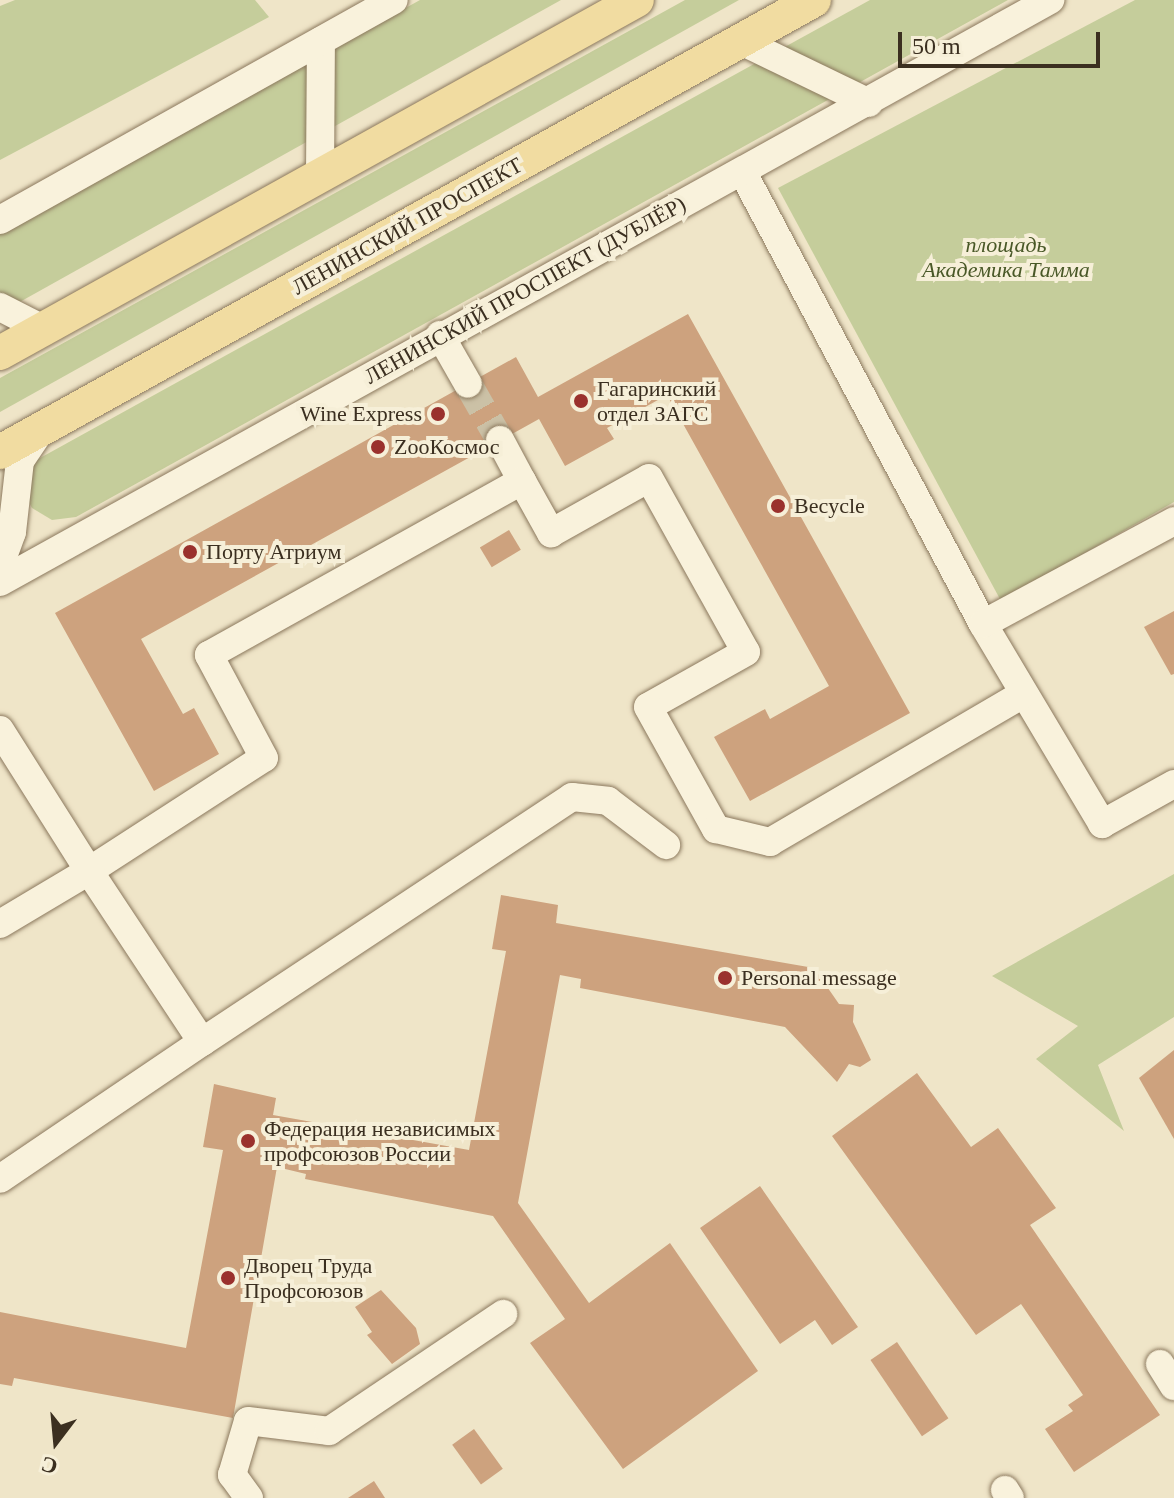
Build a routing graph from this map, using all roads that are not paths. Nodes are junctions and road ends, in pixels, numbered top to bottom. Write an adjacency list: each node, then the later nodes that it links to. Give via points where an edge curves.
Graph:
1 (394, 0): 5 (street)
2 (637, 0): 9 (main road)
3 (814, 0): 6 (main road, ЛЕНИНСКИЙ ПРОСПЕКТ)
4 (1050, 0): 7 (street, ЛЕНИНСКИЙ ПРОСПЕКТ (ДУБЛЁР))
5 (321, 41): 9 (street); 10 (street)
6 (741, 41): 7 (street); 16 (main road, ЛЕНИНСКИЙ ПРОСПЕКТ)
7 (869, 103): 8 (street, ЛЕНИНСКИЙ ПРОСПЕКТ (ДУБЛЁР))
8 (742, 171): 13 (street, ЛЕНИНСКИЙ ПРОСПЕКТ (ДУБЛЁР)); 23 (street)
9 (320, 176): 12 (main road)
10 (0, 220)
11 (0, 307): 12 (street)
12 (43, 329): 14 (main road)
13 (440, 335): 15 (street); 22 (street, ЛЕНИНСКИЙ ПРОСПЕКТ (ДУБЛЁР))
14 (0, 353)
15 (468, 384)
16 (41, 429): 18 (main road, ЛЕНИНСКИЙ ПРОСПЕКТ); 21 (street, via 20,461 12,532)
17 (500, 440): 19 (street)
18 (0, 452)
19 (522, 481): 24 (street, via 551,533 649,478 746,652 648,707 716,829 770,842); 28 (street, via 209,655 264,758)
20 (1174, 521): 23 (street)
21 (0, 565)
22 (0, 582)
23 (983, 624): 24 (street)
24 (1022, 695): 26 (street, via 1102,824)
25 (0, 730): 28 (street)
26 (1174, 784)
27 (666, 845): 30 (street, via 608,801 572,797)
28 (89, 871): 29 (street); 30 (street)
29 (0, 924)
30 (202, 1042): 31 (street)
31 (0, 1179)
32 (503, 1314): 33 (street, via 329,1431 248,1421 232,1475)
33 (249, 1498)

